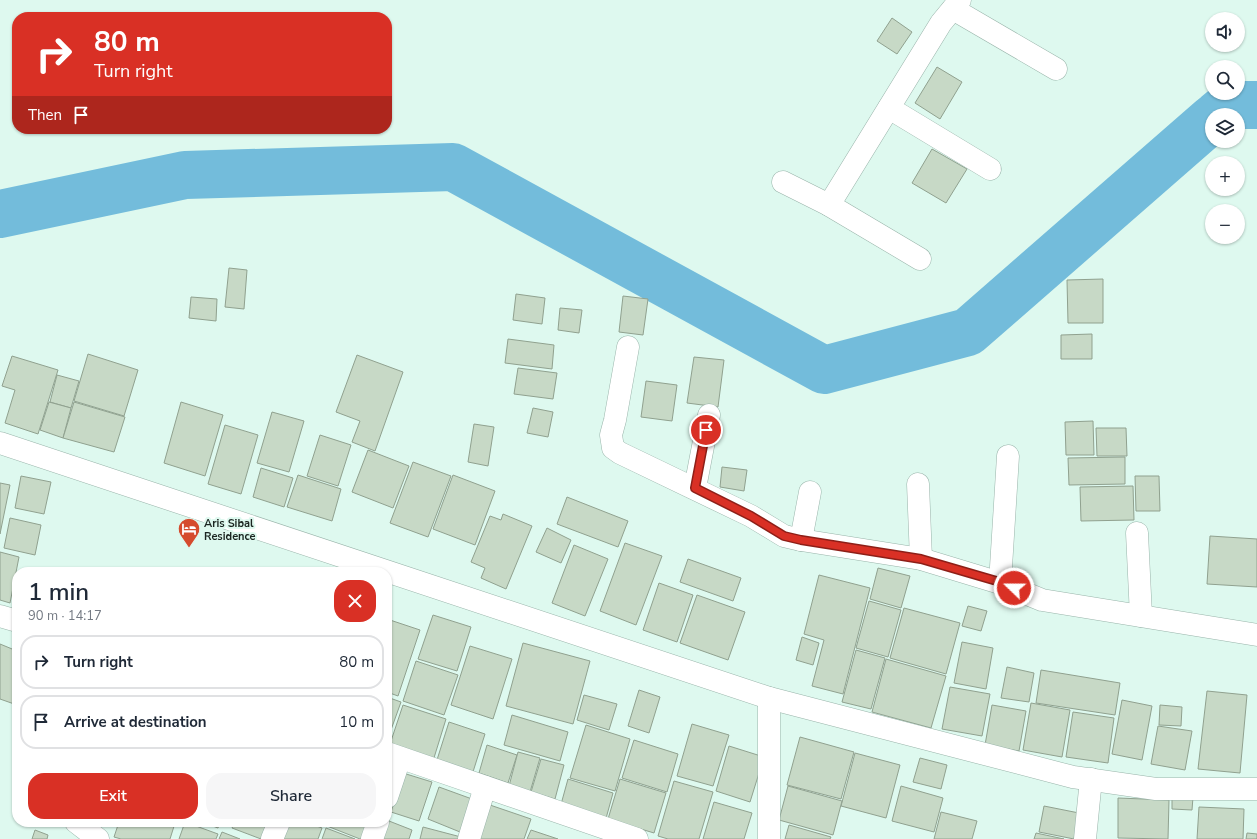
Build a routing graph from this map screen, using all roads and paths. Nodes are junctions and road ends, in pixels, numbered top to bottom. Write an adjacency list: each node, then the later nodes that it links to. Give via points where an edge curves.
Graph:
1 (957, 4): 2 (street); 3 (street, via 941,23)
2 (1056, 69)
3 (888, 108): 4 (street); 6 (street)
4 (990, 169)
5 (783, 182): 6 (street)
6 (829, 205): 7 (street)
7 (920, 259)
8 (628, 347): 13 (street, via 611,435 613,448)
9 (709, 415): 13 (street)
10 (0, 443): 18 (street)
11 (1008, 456): 20 (street)
12 (918, 484): 17 (street)
13 (695, 488): 16 (street, via 784,536)
14 (810, 492): 16 (street)
15 (1137, 533): 22 (street)
16 (801, 540): 17 (street)
17 (921, 559): 20 (street)
18 (374, 567)
19 (392, 573): 25 (street)
20 (1000, 582): 22 (street, via 1042,600)
21 (0, 616): 23 (street)
22 (1141, 616): 24 (street)
23 (12, 620)
24 (1257, 635)
25 (769, 698): 28 (street, via 1065,775); 39 (street)
26 (394, 756): 27 (street); 29 (street)
27 (392, 767)
28 (1091, 779): 30 (street, via 1156,789); 40 (street)
29 (485, 787): 37 (street); 38 (street)
30 (1257, 789)
31 (82, 827): 34 (street)
32 (277, 827): 35 (street)
33 (376, 827): 36 (street)
34 (98, 839)
35 (272, 839)
36 (372, 839)
37 (469, 839)
38 (637, 839)
39 (769, 839)
40 (1085, 839)

